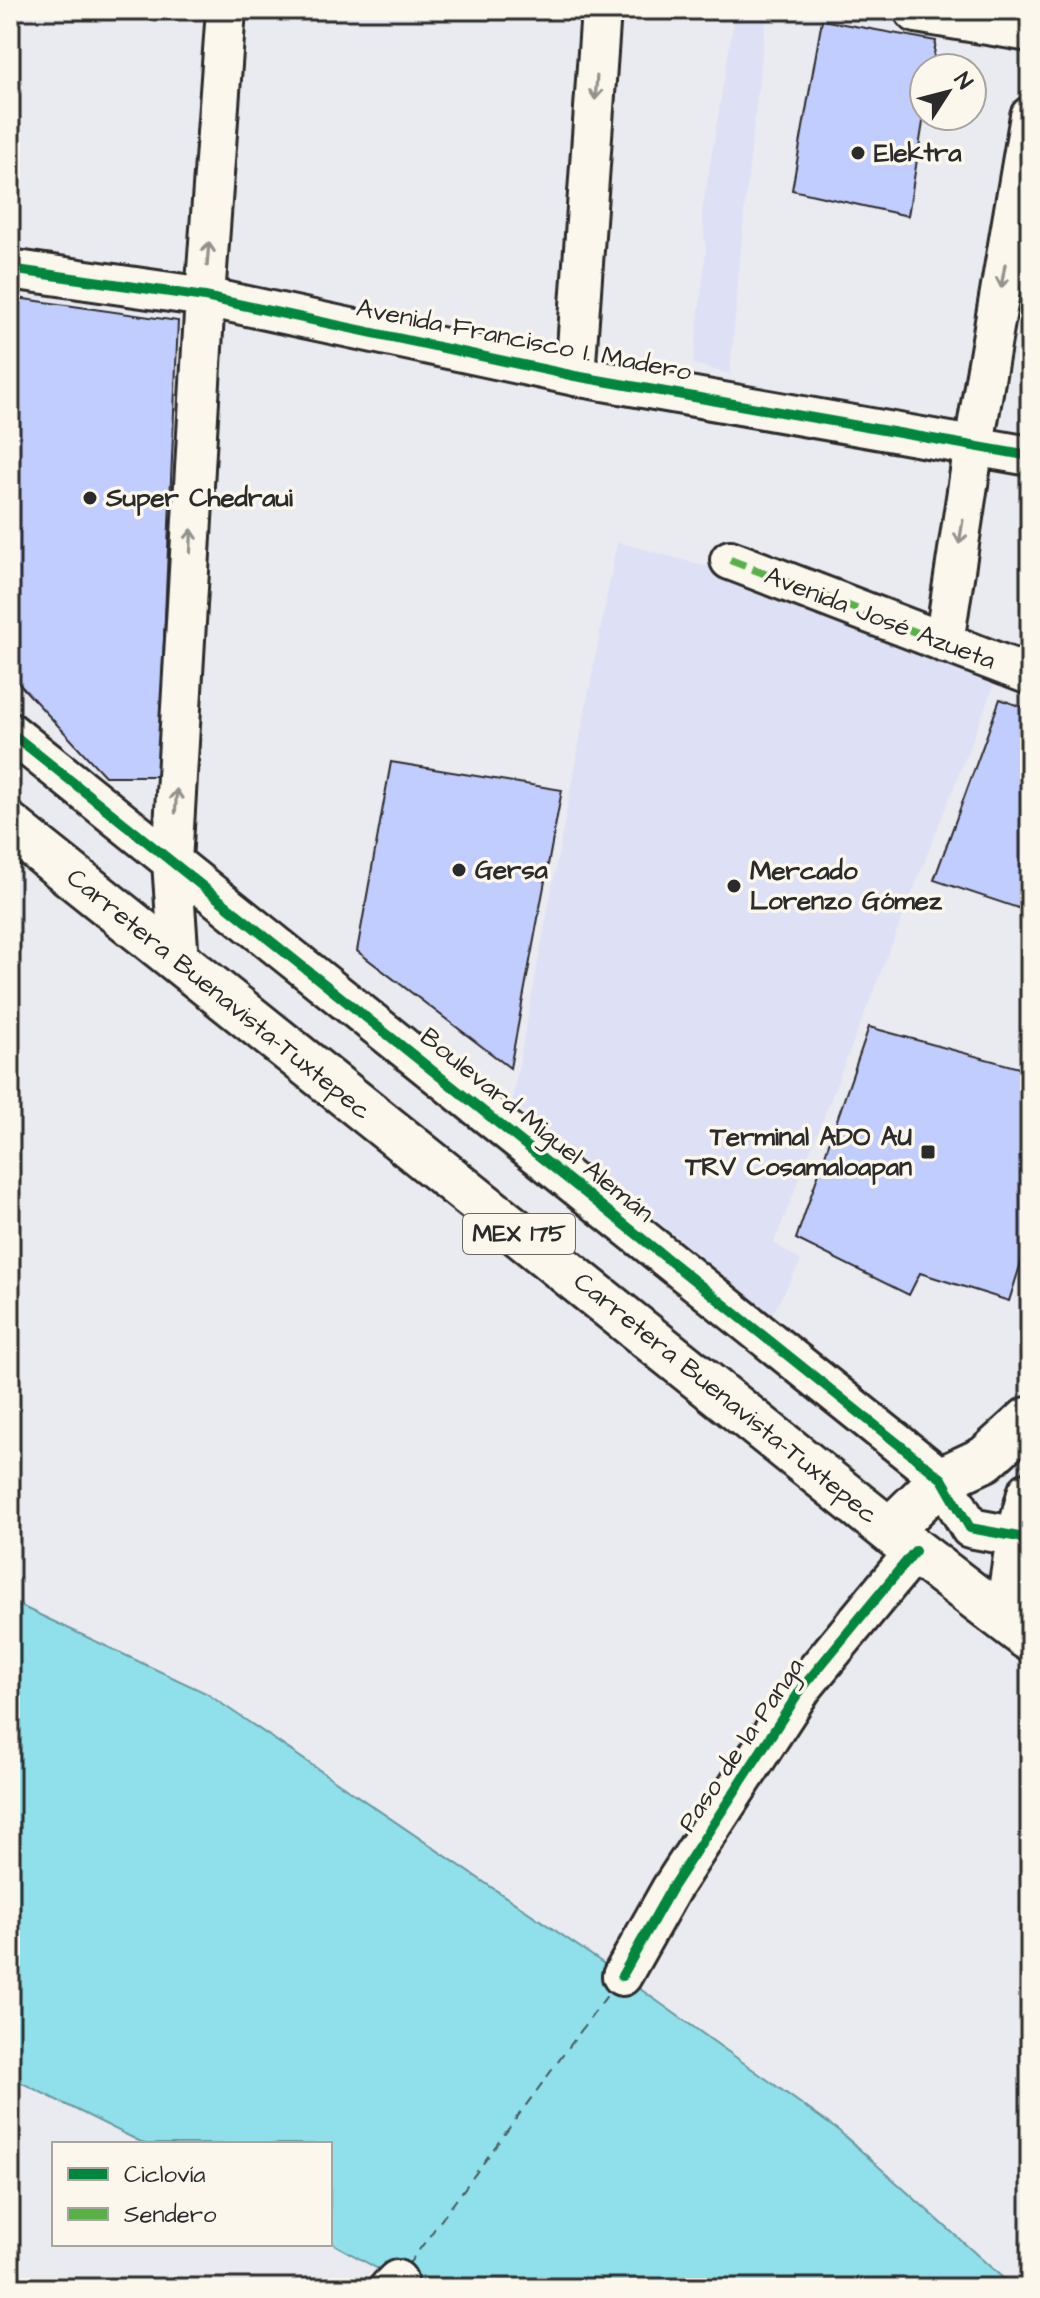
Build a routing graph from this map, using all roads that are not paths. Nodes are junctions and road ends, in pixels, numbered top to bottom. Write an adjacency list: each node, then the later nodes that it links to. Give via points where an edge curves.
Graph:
1 (226, 10): 8 (street, one-way to 1)
2 (601, 10): 9 (street, one-way to 9)
3 (895, 10): 5 (main road)
4 (917, 10): 5 (main road)
5 (1030, 30)
6 (1030, 116): 10 (street, one-way to 10)
7 (10, 269): 8 (street, Avenida Francisco I. Madero)
8 (205, 297): 9 (street, Avenida Francisco I. Madero); 17 (street, one-way to 8)
9 (575, 376): 10 (street, Avenida Francisco I. Madero)
10 (974, 445): 11 (street, Avenida Francisco I. Madero); 13 (street, one-way to 13)
11 (1030, 456)
12 (730, 560): 13 (street, Avenida José Azueta)
13 (944, 643): 14 (street, Avenida José Azueta)
14 (1030, 675)
15 (10, 732): 17 (street, Boulevard Miguel Alemán)
16 (10, 826): 18 (main road, Carretera Buenavista-Tuxtepec / MEX 175)
17 (172, 862): 18 (street); 20 (street, Boulevard Miguel Alemán)
18 (179, 962): 22 (main road, Carretera Buenavista-Tuxtepec / MEX 175)
19 (1029, 1431): 20 (main road)
20 (942, 1479): 22 (main road); 23 (street, Boulevard Miguel Alemán, via 970,1528)
21 (1030, 1494): 23 (main road)
22 (903, 1540): 24 (main road, Carretera Buenavista-Tuxtepec / MEX 175); 25 (street, Paso de la Panga, via 671,1889)
23 (1024, 1542): 24 (main road, via 1012,1584)
24 (1029, 1638)
25 (622, 1976)

